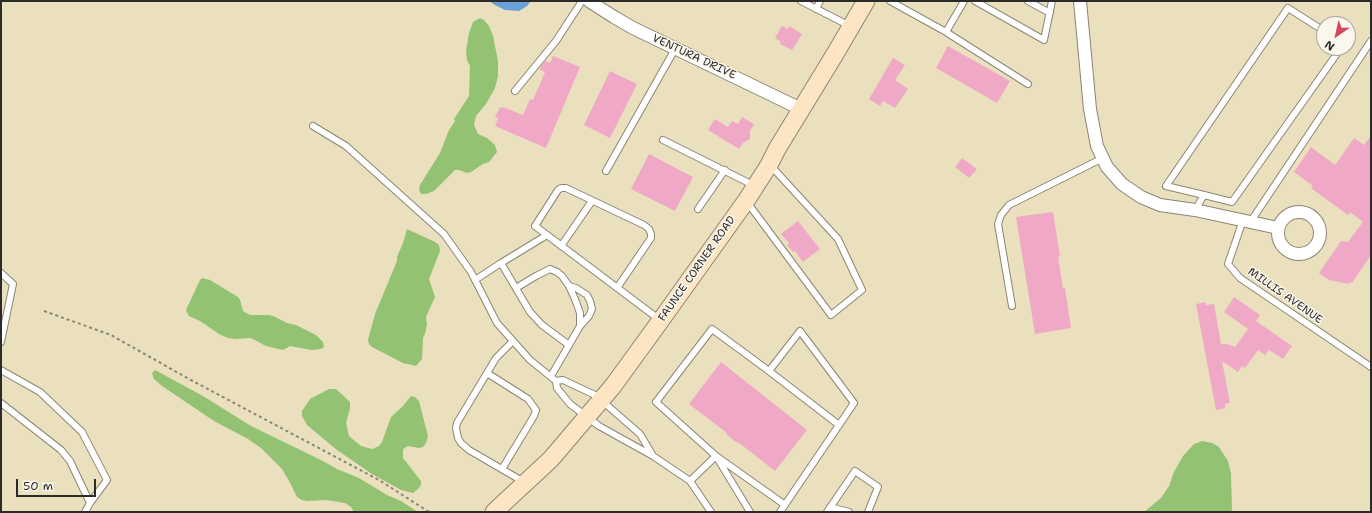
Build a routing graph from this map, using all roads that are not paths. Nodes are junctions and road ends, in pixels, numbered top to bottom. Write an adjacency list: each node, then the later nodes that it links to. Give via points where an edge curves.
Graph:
1 (582, 1): 21 (lane, via 556,41)
2 (589, 1): 18 (street, VENTURA DRIVE)
3 (801, 1): 12 (lane)
4 (820, 1): 12 (lane)
5 (866, 1): 15 (main road, FAUNCE CORNER ROAD)
6 (890, 1): 16 (lane)
7 (964, 1): 16 (lane)
8 (975, 1): 13 (lane, via 1044,40)
9 (1028, 1): 13 (lane)
10 (1052, 1): 13 (lane)
11 (1080, 1): 25 (street, via 1090,110 1097,146)
12 (816, 9): 15 (lane)
13 (1050, 13)
14 (1316, 26): 30 (lane, via 1288,8 1166,186)
15 (851, 27): 22 (main road, FAUNCE CORNER ROAD)
16 (946, 32): 20 (lane)
17 (1371, 41): 35 (lane)
18 (675, 49): 22 (street, VENTURA DRIVE); 28 (lane)
19 (1335, 56): 30 (lane, via 1232,202)
20 (1028, 84)
21 (516, 91)
22 (801, 109): 26 (main road, FAUNCE CORNER ROAD)
23 (313, 126): 41 (lane, via 346,146 444,234)
24 (663, 140): 27 (lane)
25 (1103, 158): 34 (street, via 1107,167 1122,184 1141,197 1160,204); 45 (lane, via 1009,205 1001,215 998,224)
26 (769, 164): 29 (main road, FAUNCE CORNER ROAD); 31 (lane, via 838,239 862,290 830,315)
27 (725, 170): 29 (lane); 33 (lane)
28 (606, 171)
29 (755, 186): 31 (main road, FAUNCE CORNER ROAD)
30 (1204, 195): 34 (lane)
31 (746, 200): 46 (main road, FAUNCE CORNER ROAD)
32 (592, 201): 37 (lane, via 566,188 558,190 536,226); 38 (lane); 44 (lane, via 644,225 651,234 651,238)
33 (698, 209)
34 (1195, 210): 35 (street)
35 (1247, 221): 36 (street); 51 (lane, MILLIS AVENUE, via 1228,264 1240,278)
36 (1278, 228)
37 (547, 235): 38 (lane); 39 (lane)
38 (561, 246): 44 (lane)
39 (501, 263): 41 (lane); 43 (lane)
40 (1, 273): 49 (lane, via 13,284)
41 (475, 280): 48 (lane, via 497,323)
42 (568, 286): 43 (lane, via 562,276 550,269); 47 (lane, via 580,313); 47 (lane, via 580,290 590,301 592,308 589,316)
43 (516, 288): 50 (lane, via 530,312 542,325)
44 (617, 288): 46 (lane)
45 (1012, 306)
46 (661, 320): 57 (main road, FAUNCE CORNER ROAD)
47 (580, 326): 50 (lane)
48 (513, 341): 54 (lane, via 496,358); 55 (lane, via 530,360)
49 (1, 342)
50 (569, 345): 55 (lane)
51 (1371, 367)
52 (1, 370): 66 (lane, via 40,392 82,432 108,480)
53 (768, 371): 60 (lane); 60 (lane, via 800,332 854,403); 62 (lane, via 712,329 656,402)
54 (487, 373): 63 (lane, via 457,423 457,433 461,443 469,450); 63 (lane, via 528,399 536,410)
55 (551, 376): 56 (lane)
56 (556, 380): 57 (lane, via 563,380); 59 (lane, via 557,388 570,404)
57 (602, 400): 59 (main road, FAUNCE CORNER ROAD); 61 (lane, via 640,434)
58 (1, 403): 66 (lane, via 61,450 70,461)
59 (587, 417): 61 (lane); 65 (main road, FAUNCE CORNER ROAD, via 551,459)
60 (839, 425): 67 (lane)
61 (653, 456): 64 (lane)
62 (716, 456): 64 (lane); 67 (lane); 72 (lane)
63 (502, 469): 65 (lane)
64 (690, 481): 71 (lane)
65 (525, 482): 70 (main road, FAUNCE CORNER ROAD)
66 (90, 503): 69 (lane)
67 (785, 505): 73 (lane)
68 (829, 509): 74 (lane); 75 (lane, via 855,471 878,487)
69 (85, 512)
70 (494, 512)
71 (711, 512)
72 (750, 512)
73 (780, 512)
74 (850, 512)
75 (868, 512)

